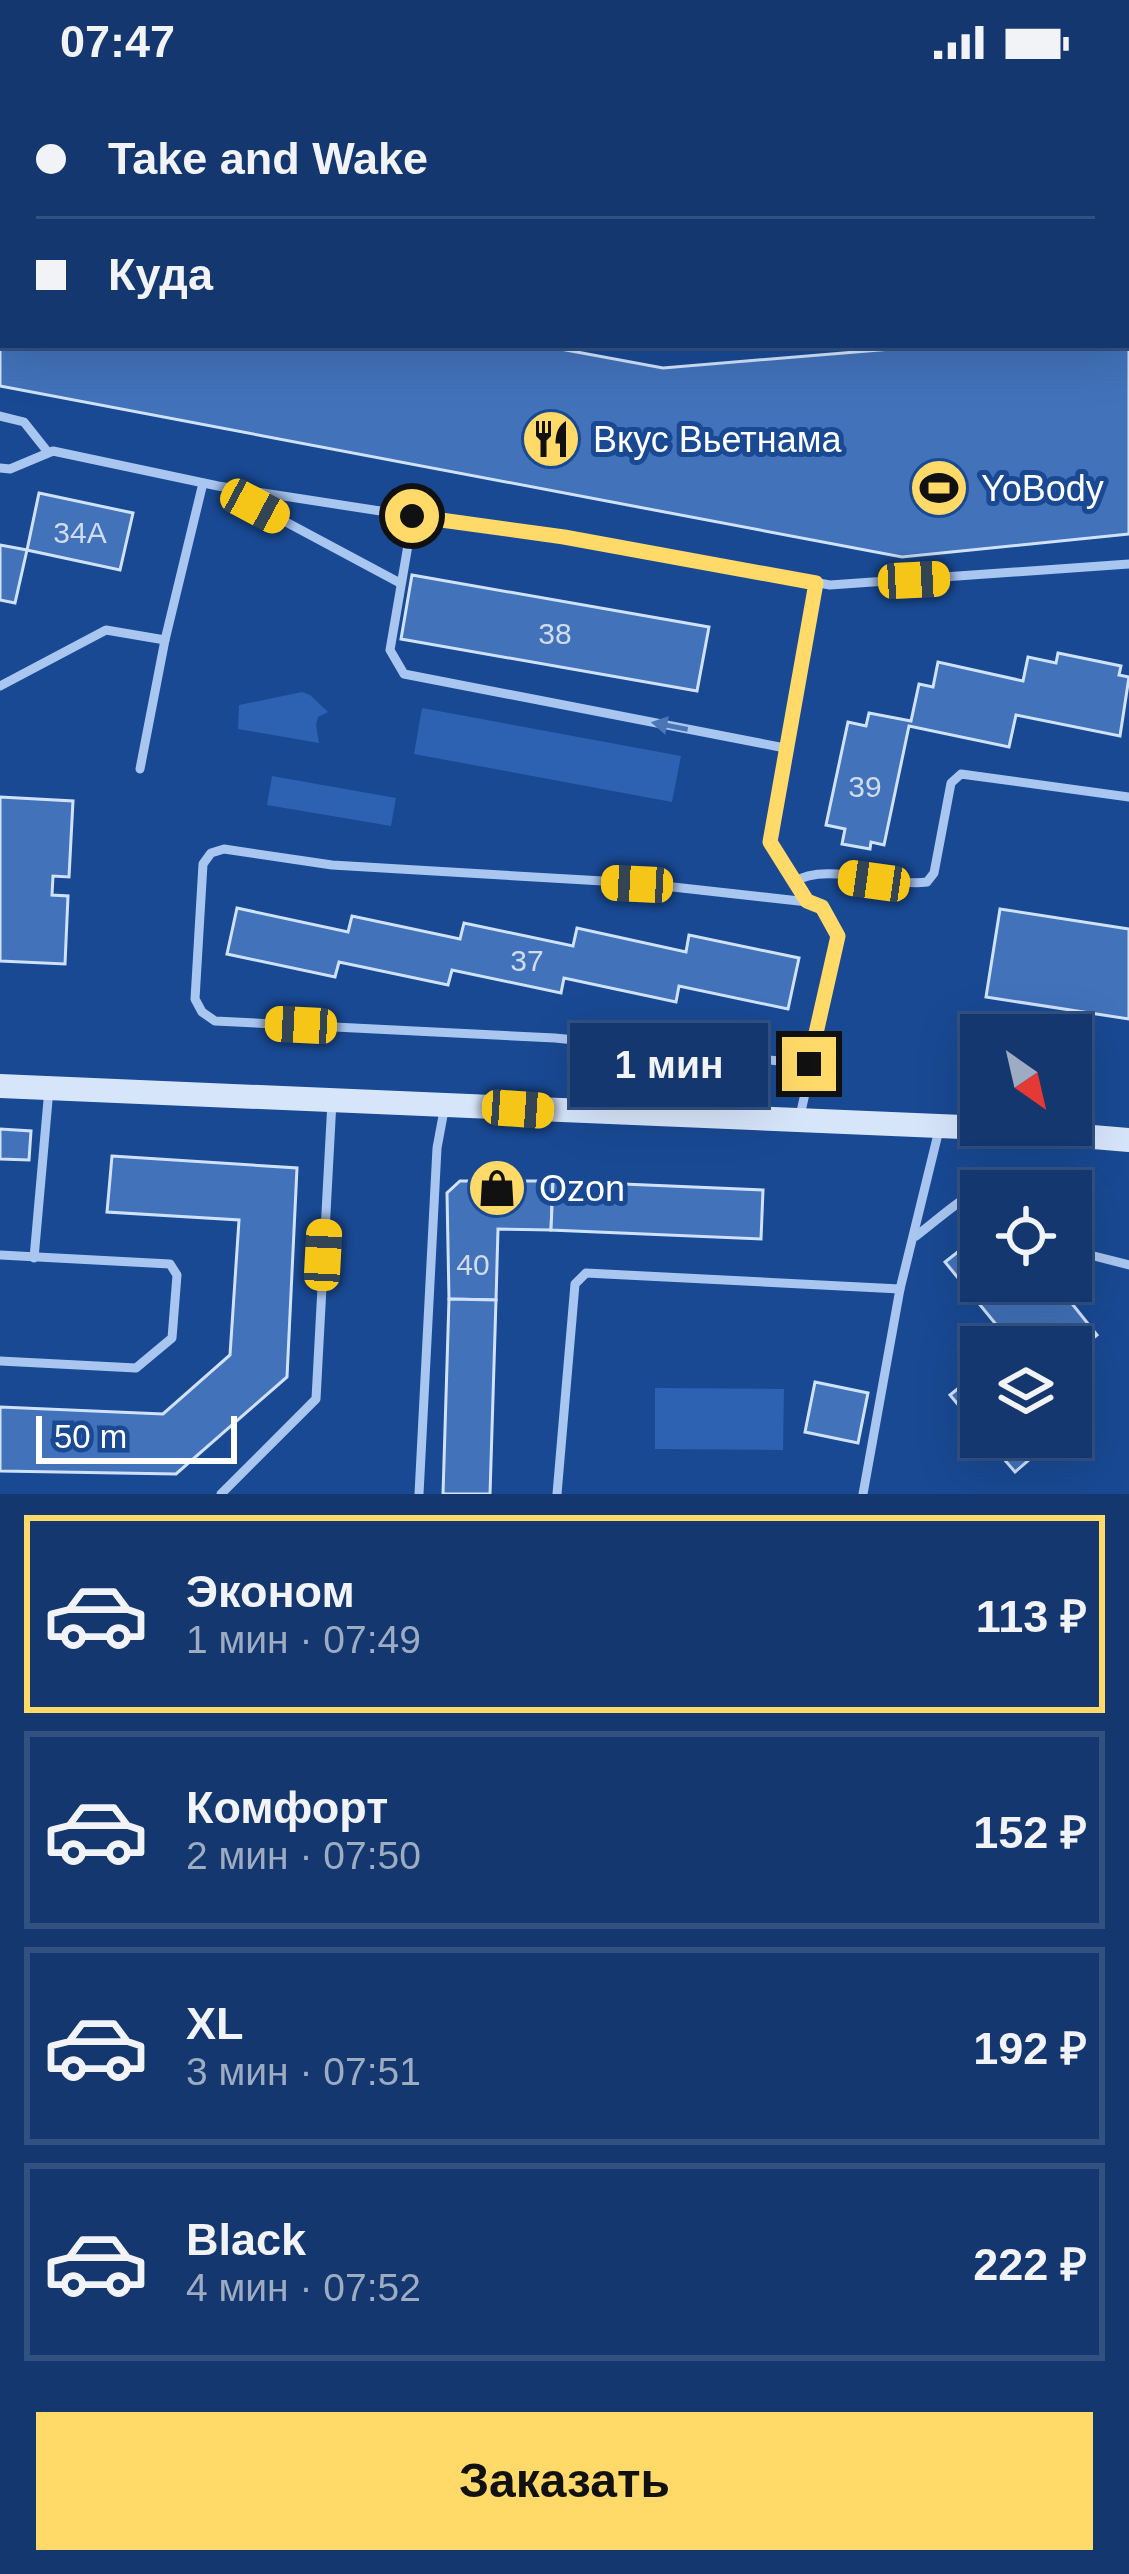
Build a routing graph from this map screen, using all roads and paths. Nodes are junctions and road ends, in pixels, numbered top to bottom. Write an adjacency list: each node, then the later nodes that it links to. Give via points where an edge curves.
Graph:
1 (0, 416): 2 (lane, via 24,422)
2 (47, 452): 3 (lane); 4 (lane)
3 (0, 468)
4 (203, 483): 5 (lane); 10 (lane)
5 (218, 486): 6 (lane); 8 (lane)
6 (412, 516): 8 (lane); 9 (lane)
7 (1129, 564): 9 (lane)
8 (400, 583): 12 (lane, one-way to 8, via 411,677 390,650)
9 (816, 583): 12 (lane)
10 (165, 640): 11 (lane, via 106,630); 13 (lane)
11 (0, 686)
12 (785, 748): 15 (lane, via 770,842)
13 (140, 769)
14 (1129, 797): 15 (lane, via 961,774 951,783 928,882 813,872)
15 (794, 882): 16 (lane)
16 (807, 901): 17 (lane, via 826,912 839,941); 17 (lane, via 217,849 203,864 195,999 214,1021 555,1038)
17 (809, 1064): 22 (lane)
18 (0, 1086): 19 (street)
19 (50, 1089): 20 (street); 29 (lane)
20 (332, 1101): 21 (street); 33 (lane, via 316,1399)
21 (445, 1104): 22 (street); 34 (lane)
22 (799, 1121): 23 (street)
23 (940, 1126): 24 (street); 26 (lane)
24 (1129, 1140)
25 (960, 1206): 26 (lane)
26 (916, 1236): 31 (lane)
27 (0, 1256): 29 (lane)
28 (1092, 1256): 30 (lane)
29 (34, 1258): 32 (lane, via 173,1266 173,1335 133,1369)
30 (1129, 1265)
31 (900, 1289): 35 (lane, via 586,1274 575,1284); 36 (lane)
32 (0, 1361)
33 (220, 1494)
34 (418, 1494)
35 (557, 1494)
36 (863, 1494)

